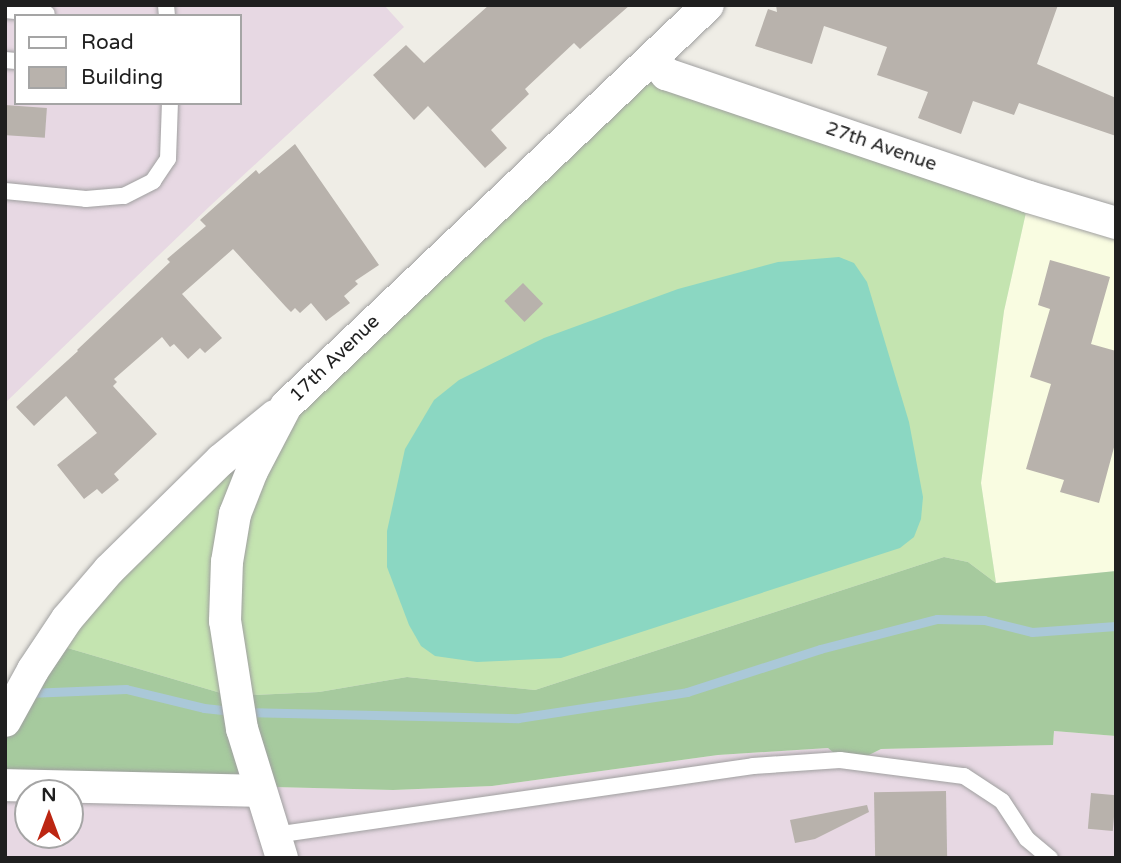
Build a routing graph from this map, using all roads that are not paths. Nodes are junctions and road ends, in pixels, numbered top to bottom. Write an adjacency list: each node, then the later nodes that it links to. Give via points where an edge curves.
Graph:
1 (708, 5): 4 (street, 17th Avenue)
2 (5, 10): 3 (lane)
3 (47, 14)
4 (653, 58): 7 (street, 27th Avenue, via 667,74); 8 (street, 17th Avenue)
5 (170, 105): 6 (lane, via 168,159 153,181 124,196 86,199)
6 (5, 191)
7 (1116, 223)
8 (286, 406): 9 (street, via 222,460 109,570 67,619); 11 (street, 17th Avenue, via 235,514 227,562 225,621 234,692)
9 (5, 721)
10 (5, 785): 11 (street)
11 (260, 791): 12 (street, 17th Avenue)
12 (278, 846): 13 (lane, via 753,766 840,760 964,776 1002,801 1027,839)
13 (1050, 858)

